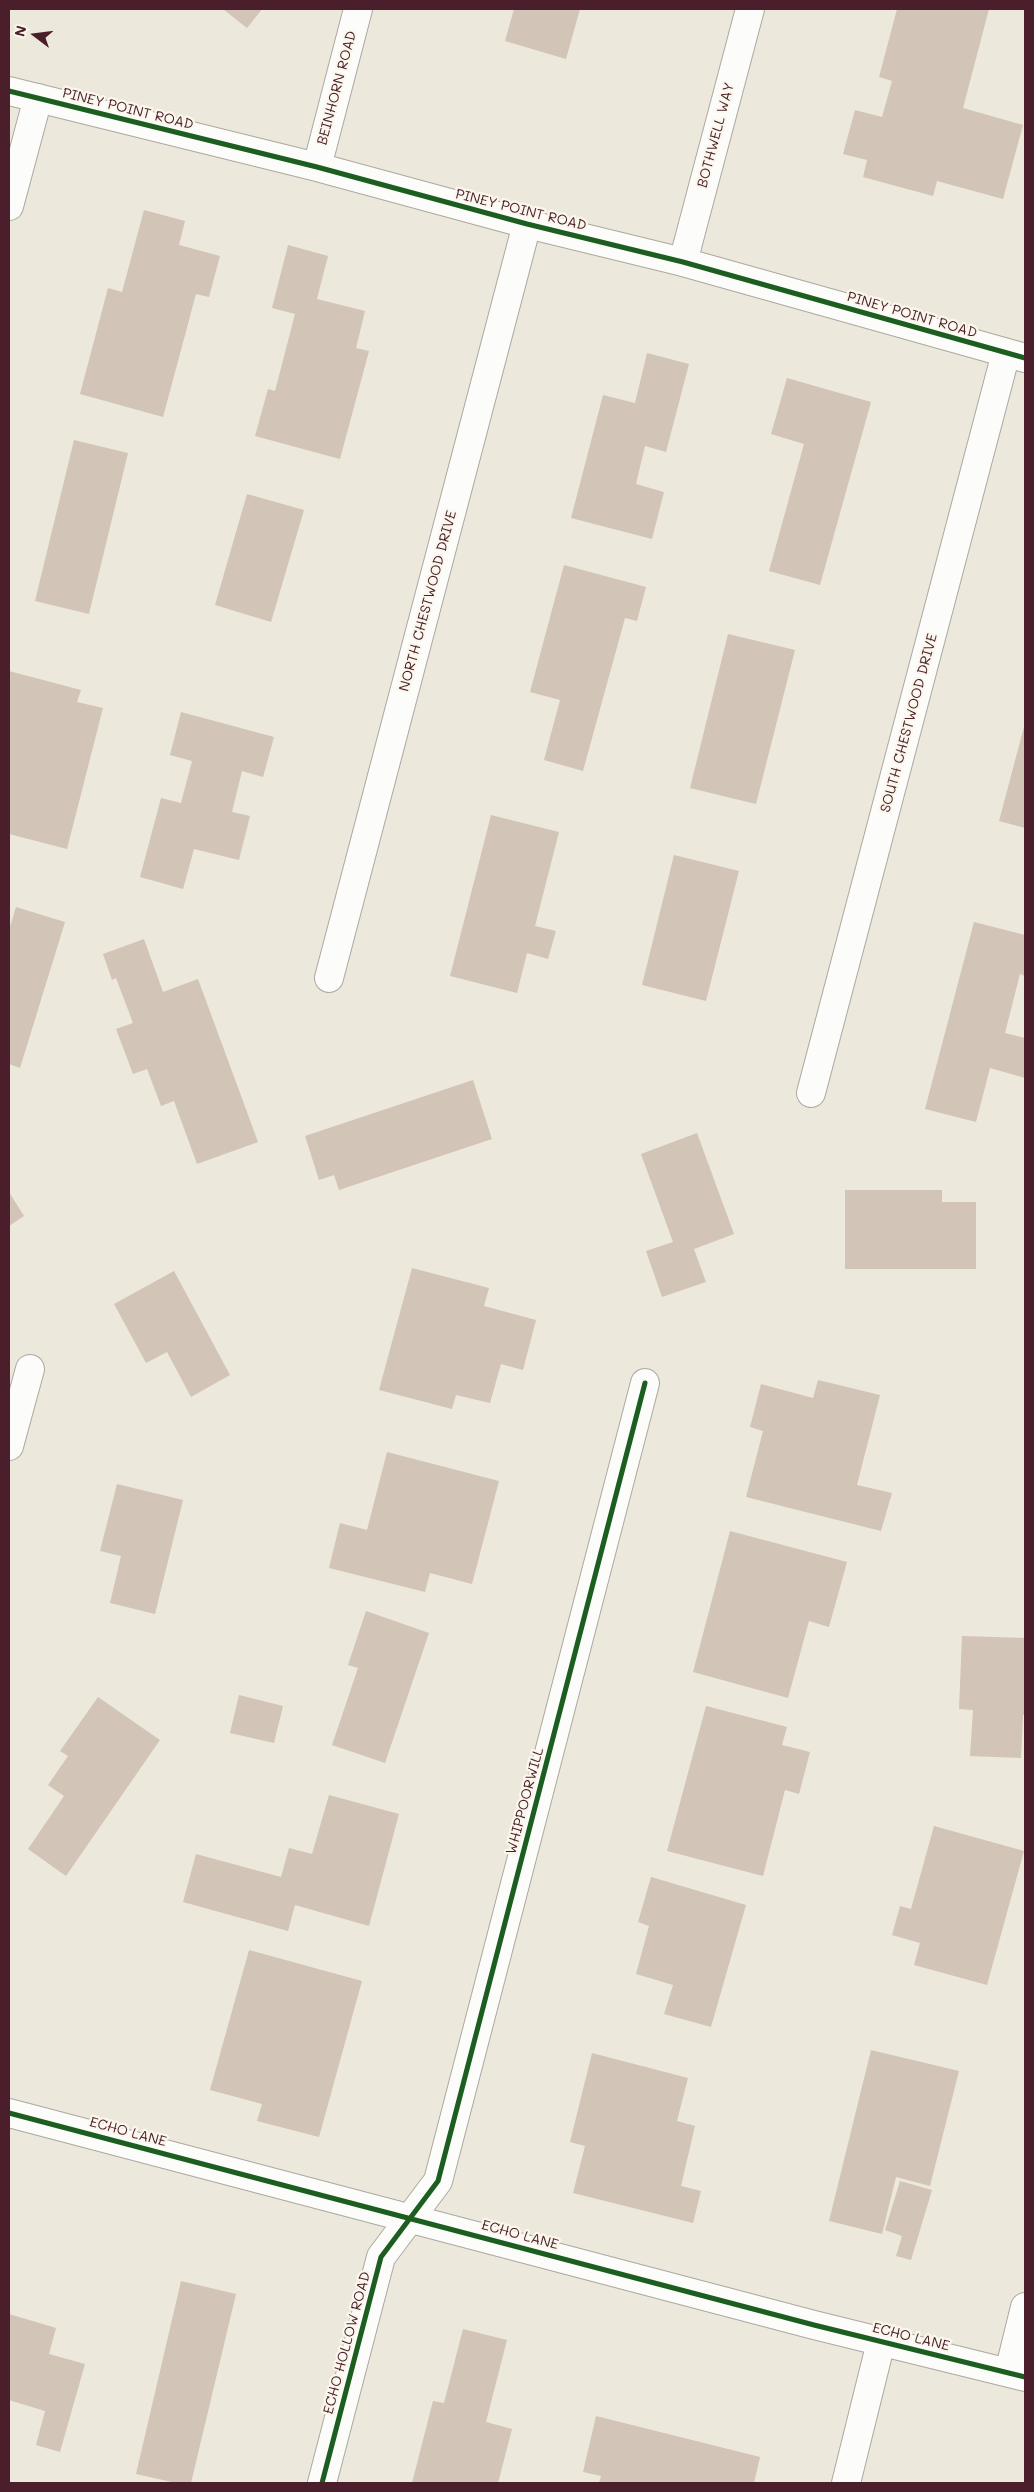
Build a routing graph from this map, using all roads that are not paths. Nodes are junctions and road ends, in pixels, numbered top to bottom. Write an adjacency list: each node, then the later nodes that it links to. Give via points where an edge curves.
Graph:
1 (358, 9): 5 (street, BEINHORN ROAD)
2 (750, 9): 8 (street, BOTHWELL WAY)
3 (9, 91): 4 (street, PINEY POINT ROAD)
4 (38, 98): 5 (street, PINEY POINT ROAD); 6 (street)
5 (317, 167): 7 (street, PINEY POINT ROAD)
6 (9, 206)
7 (527, 224): 8 (street, PINEY POINT ROAD); 10 (street, NORTH CHESTWOOD DRIVE)
8 (682, 262): 9 (street, PINEY POINT ROAD)
9 (1016, 355): 11 (street, SOUTH CHESTWOOD DRIVE)
10 (329, 978)
11 (811, 1094)
12 (30, 1369): 14 (street)
13 (645, 1383): 16 (street, WHIPPOORWILL, via 438,2181)
14 (9, 1446)
15 (9, 2113): 16 (street, ECHO LANE)
16 (412, 2218): 18 (street, ECHO LANE); 20 (street, ECHO HOLLOW ROAD, via 381,2257)
17 (1025, 2307): 19 (street)
18 (882, 2342): 19 (street, ECHO LANE); 21 (street)
19 (1017, 2375)
20 (322, 2483)
21 (846, 2483)

